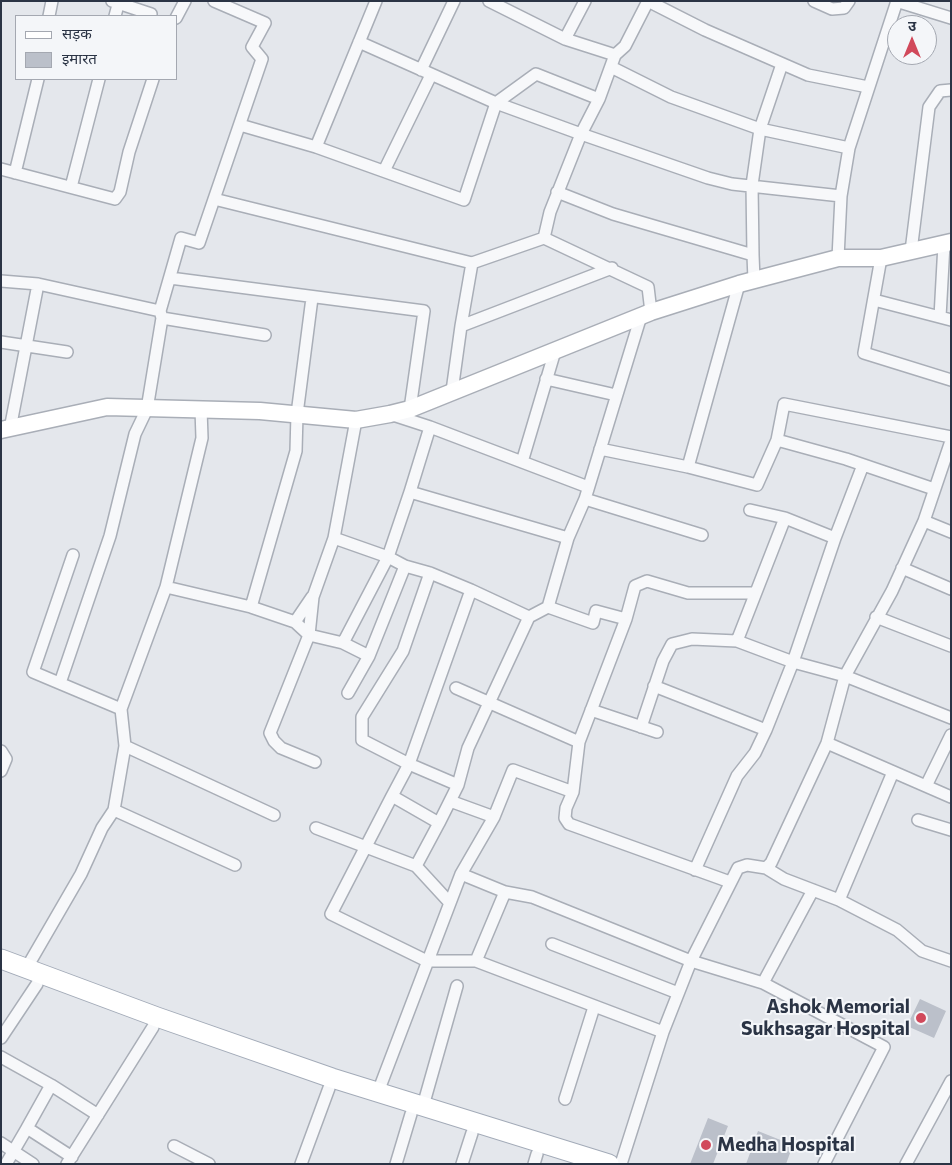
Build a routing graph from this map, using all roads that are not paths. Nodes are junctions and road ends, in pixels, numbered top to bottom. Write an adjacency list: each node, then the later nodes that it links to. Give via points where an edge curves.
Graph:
1 (52, 1): 14 (street)
2 (185, 1): 16 (street)
3 (214, 1): 31 (street, via 265,23 252,47 262,59)
4 (376, 1): 19 (street)
5 (454, 1): 23 (street)
6 (585, 1): 18 (street)
7 (648, 1): 20 (street, via 625,46); 21 (street)
8 (814, 1): 9 (street, via 832,9 844,8)
9 (849, 1)
10 (896, 1): 17 (street); 27 (street)
11 (117, 2): 13 (street); 15 (street)
12 (496, 3): 18 (street)
13 (152, 14)
14 (49, 15)
15 (115, 15)
16 (178, 15)
17 (951, 18)
18 (565, 39): 20 (street)
19 (359, 42): 23 (street); 34 (street)
20 (615, 55): 22 (street)
21 (782, 64): 27 (street, via 808,75); 32 (street)
22 (611, 67): 29 (street); 32 (street, via 671,97)
23 (426, 72): 30 (street); 37 (street)
24 (38, 80): 38 (street)
25 (99, 80): 40 (street)
26 (153, 80): 40 (street, via 129,152 120,192 115,199)
27 (868, 87): 35 (street)
28 (951, 90): 46 (street, via 940,90 928,107)
29 (599, 99): 30 (street, via 536,74); 33 (street)
30 (496, 103): 33 (street); 37 (street, via 464,200)
31 (240, 124): 34 (street); 43 (street)
32 (760, 129): 35 (street); 39 (street)
33 (580, 134): 39 (street, via 708,178); 41 (street)
34 (316, 147): 37 (street)
35 (849, 148): 42 (street)
36 (1, 169): 38 (street)
37 (384, 171)
38 (15, 173): 40 (street)
39 (752, 185): 42 (street); 47 (street)
40 (71, 187)
41 (557, 192): 44 (street); 47 (street, via 613,214)
42 (841, 196): 48 (street)
43 (214, 199): 50 (street); 52 (street, via 199,243 181,238)
44 (544, 238): 50 (street); 51 (street)
45 (947, 243): 46 (street); 60 (street)
46 (911, 251): 49 (street)
47 (753, 255): 54 (street)
48 (838, 258): 49 (street); 54 (street)
49 (882, 258): 57 (street)
50 (472, 263): 61 (street)
51 (612, 268): 58 (street, via 648,287); 61 (street)
52 (170, 278): 56 (street); 59 (street)
53 (1, 281): 55 (street)
54 (746, 282): 58 (street); 84 (street)
55 (38, 284): 59 (street); 64 (street)
56 (312, 298): 73 (street, via 424,310); 74 (street)
57 (874, 300): 60 (street); 68 (street, via 864,354)
58 (646, 314): 65 (street); 70 (street)
59 (161, 315): 62 (street); 71 (street)
60 (945, 319)
61 (461, 326): 69 (street)
62 (265, 335)
63 (1, 342): 64 (street)
64 (26, 345): 66 (street); 78 (street)
65 (555, 350): 67 (street); 69 (street)
66 (68, 352)
67 (546, 379): 70 (street); 82 (street)
68 (951, 380)
69 (452, 391): 73 (street)
70 (616, 395): 81 (street)
71 (148, 409): 72 (street); 78 (street, via 107,407); 121 (street, via 135,434 110,536)
72 (201, 409): 74 (street); 103 (street, via 202,438)
73 (410, 409): 75 (street)
74 (297, 414): 76 (street); 108 (street, via 296,451)
75 (390, 414): 76 (street); 77 (street)
76 (356, 420): 95 (street)
77 (430, 427): 82 (street); 88 (street)
78 (5, 430)
79 (951, 439): 80 (street, via 784,404); 85 (street)
80 (777, 440): 83 (street); 84 (street, via 757,485)
81 (600, 449): 84 (street); 86 (street)
82 (522, 462): 86 (street)
83 (864, 465): 87 (street); 97 (street)
84 (688, 467)
85 (946, 475): 87 (street)
86 (588, 487): 89 (street)
87 (934, 489): 92 (street)
88 (410, 492): 96 (street); 99 (street)
89 (584, 499): 94 (street); 96 (street)
90 (750, 510): 91 (street)
91 (785, 518): 97 (street); 106 (street)
92 (924, 521): 93 (street); 101 (street)
93 (951, 532)
94 (702, 535)
95 (334, 538): 99 (street); 107 (street)
96 (568, 538): 109 (street)
97 (835, 538): 119 (street)
98 (73, 555): 121 (street, via 33,672)
99 (388, 557): 100 (street); 116 (street)
100 (405, 566): 102 (street); 118 (street)
101 (902, 568): 104 (street); 111 (street)
102 (430, 573): 105 (street); 138 (street, via 403,651 362,717 362,740)
103 (166, 587): 108 (street); 126 (street)
104 (951, 589)
105 (471, 590): 110 (street); 138 (street)
106 (755, 593): 112 (street, via 688,593 647,582 635,586); 115 (street)
107 (313, 597): 113 (street); 114 (street)
108 (251, 607): 113 (street)
109 (548, 607): 110 (street); 112 (street, via 593,623 596,611)
110 (529, 617): 125 (street)
111 (876, 617): 117 (street); 120 (street)
112 (626, 618): 127 (street)
113 (295, 622): 114 (street)
114 (309, 635): 116 (street); 137 (street, via 270,732 281,748)
115 (737, 641): 119 (street); 122 (street, via 692,638 672,644)
116 (343, 643): 118 (street)
117 (951, 646)
118 (369, 656): 124 (street)
119 (793, 662): 120 (street); 130 (street)
120 (845, 676): 128 (street); 134 (street)
121 (60, 684): 126 (street)
122 (654, 686): 129 (street); 130 (street)
123 (456, 688): 125 (street)
124 (348, 694)
125 (489, 704): 133 (street); 141 (street, via 468,748)
126 (121, 709): 135 (street)
127 (591, 710): 129 (street); 133 (street)
128 (951, 718)
129 (641, 727): 131 (street)
130 (766, 730): 158 (street, via 737,776)
131 (657, 732)
132 (951, 735): 142 (street)
133 (579, 742): 143 (street)
134 (827, 742): 140 (street); 157 (street)
135 (125, 746): 147 (street); 148 (street)
136 (1, 751): 139 (street, via 6,759)
137 (315, 762)
138 (409, 764): 141 (street); 144 (street)
139 (1, 771)
140 (893, 772): 142 (street); 163 (street)
141 (458, 785): 146 (street)
142 (926, 786): 145 (street)
143 (573, 792): 149 (street, via 513,770); 158 (street, via 566,808 565,818 569,824)
144 (392, 796): 151 (street); 154 (street)
145 (951, 797)
146 (450, 801): 149 (street); 151 (street)
147 (114, 810): 155 (street); 171 (street)
148 (274, 815)
149 (494, 818): 159 (street)
150 (918, 820): 153 (street)
151 (439, 823): 156 (street)
152 (316, 828): 154 (street)
153 (951, 830)
154 (366, 848): 156 (street); 169 (street, via 331,914)
155 (235, 865)
156 (416, 866): 164 (street)
157 (766, 868): 160 (street, via 747,865 738,868); 161 (street)
158 (695, 870): 160 (street)
159 (461, 874): 162 (street); 164 (street)
160 (730, 882): 167 (street)
161 (813, 890): 163 (street); 174 (street)
162 (505, 892): 167 (street, via 532,897); 170 (street)
163 (839, 900): 168 (street, via 897,930 922,951)
164 (450, 903): 169 (street)
165 (552, 944): 176 (street)
166 (1, 959): 171 (main road)
167 (691, 960): 174 (street); 176 (street)
168 (951, 961)
169 (427, 962): 170 (street); 185 (street)
170 (476, 962): 177 (street)
171 (26, 969): 185 (main road)
172 (1, 970): 173 (main road)
173 (37, 984): 178 (main road); 180 (street)
174 (763, 984): 206 (street, via 884,1047)
175 (457, 986): 187 (street)
176 (678, 993): 179 (street)
177 (594, 1007): 179 (street); 186 (street)
178 (153, 1027): 184 (main road); 188 (street)
179 (663, 1032): 205 (street)
180 (1, 1038)
181 (1, 1057): 183 (street)
182 (951, 1081): 196 (street)
183 (51, 1085): 188 (street); 190 (street)
184 (329, 1088): 187 (main road); 200 (street)
185 (378, 1092): 187 (main road)
186 (565, 1099)
187 (417, 1110): 189 (main road); 201 (street)
188 (98, 1114): 195 (street)
189 (464, 1127): 194 (main road); 202 (street); 204 (main road)
190 (27, 1128): 193 (street); 195 (street)
191 (1, 1143): 193 (street)
192 (174, 1146): 199 (street)
193 (13, 1151): 197 (street); 198 (street)
194 (536, 1159): 203 (main road)
195 (70, 1160)
196 (907, 1163)
197 (6, 1164)
198 (33, 1164)
199 (209, 1164)
200 (301, 1164)
201 (396, 1164)
202 (462, 1164)
203 (572, 1164)
204 (609, 1164)
205 (621, 1164)
206 (824, 1164)

